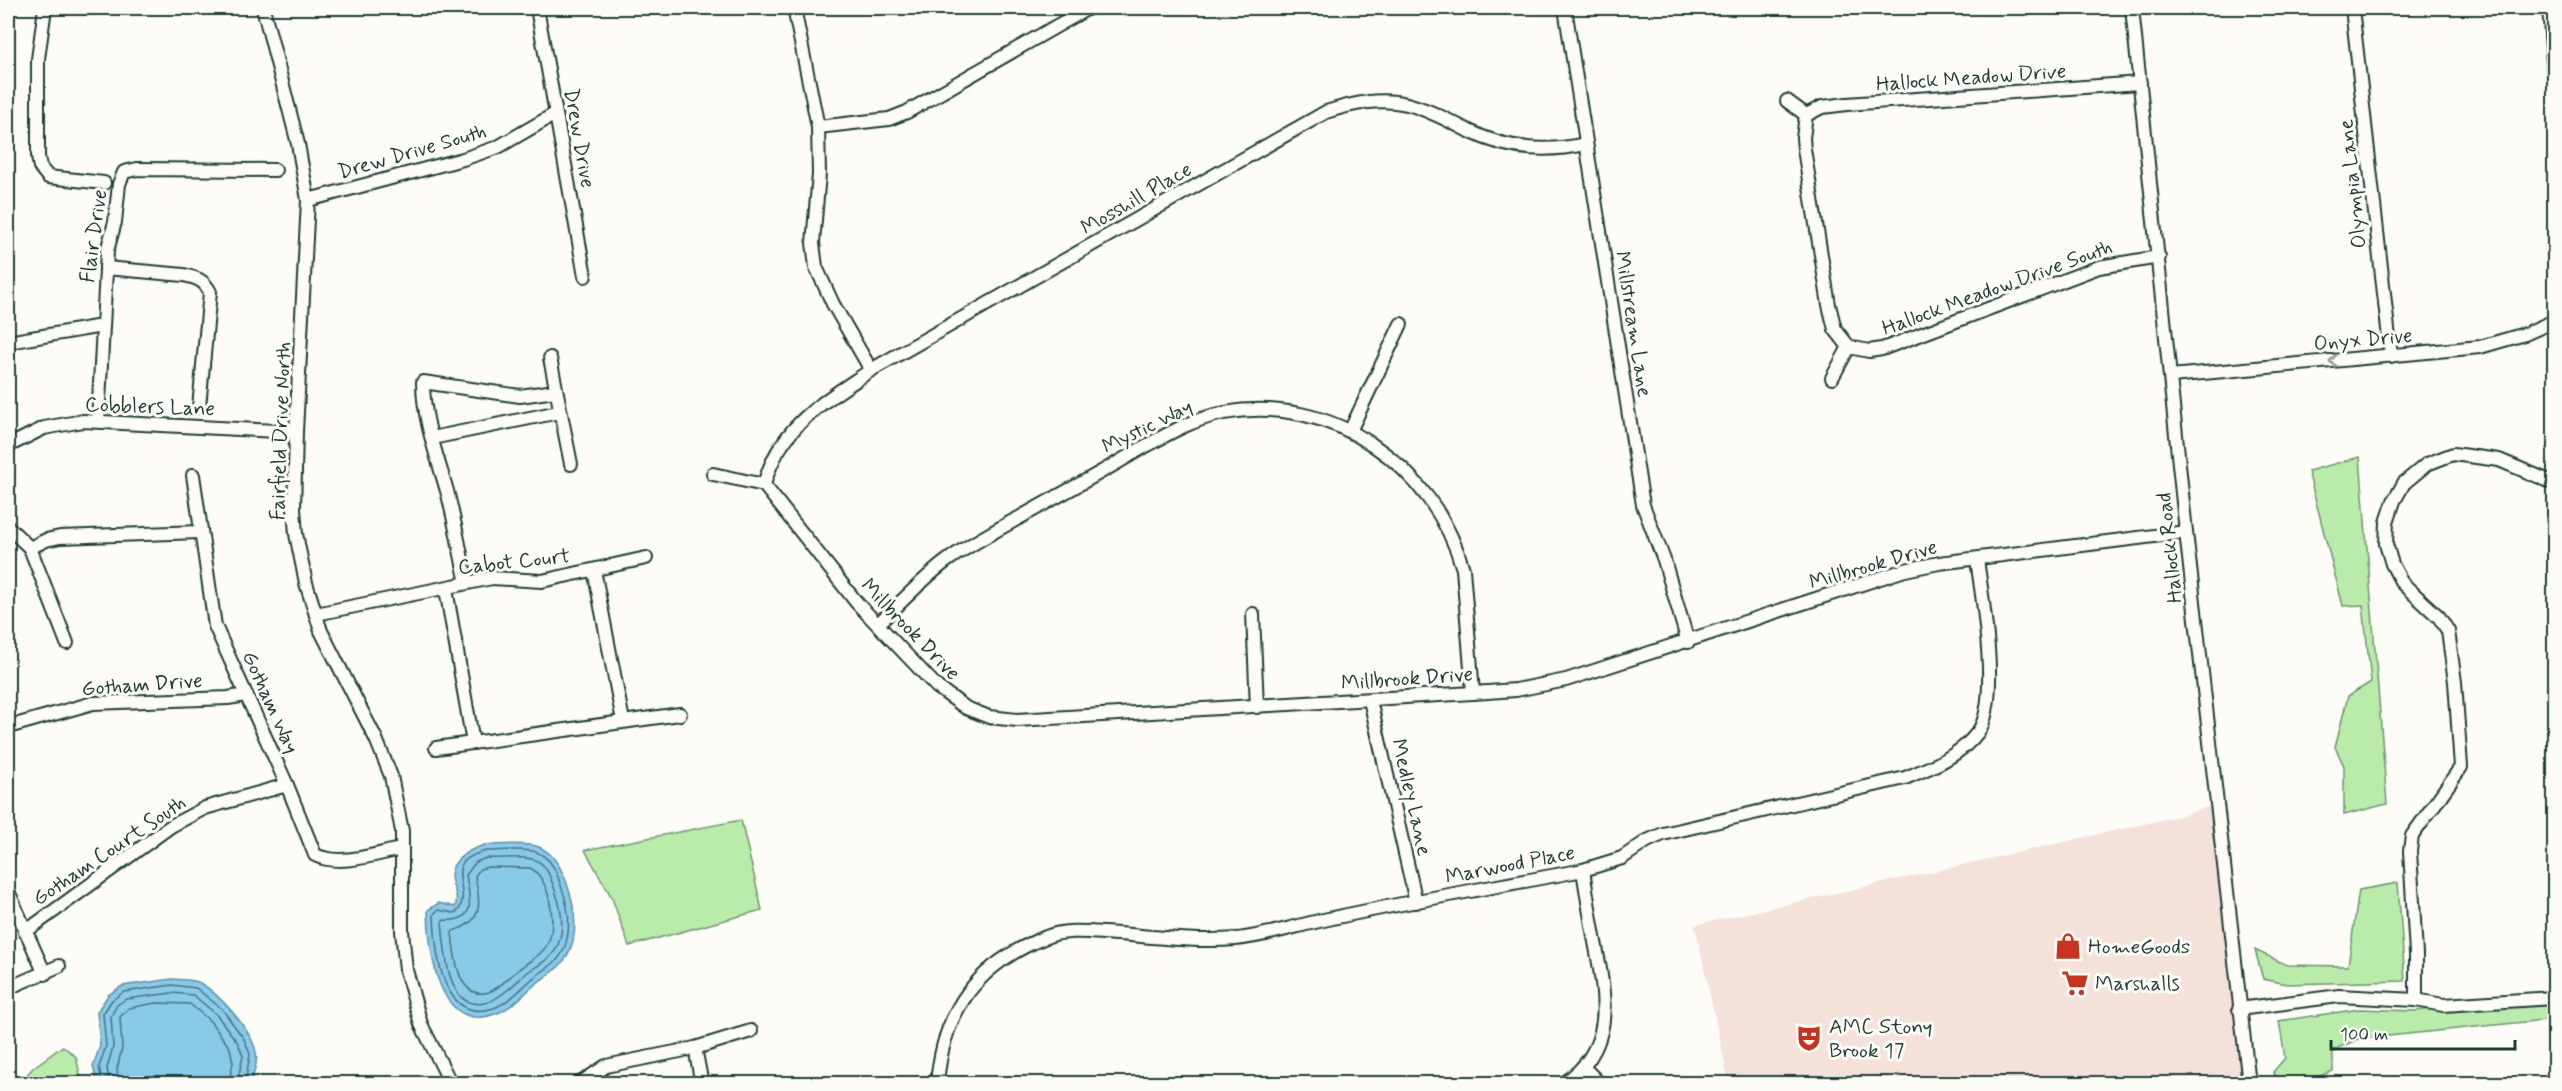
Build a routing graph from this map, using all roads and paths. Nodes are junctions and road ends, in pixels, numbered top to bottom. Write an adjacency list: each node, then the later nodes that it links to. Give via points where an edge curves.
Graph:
1 (45, 8): 18 (street, via 38,59 40,167 48,177)
2 (263, 8): 19 (street, Fairfield Drive North, via 298,144)
3 (537, 8): 13 (street, Drew Drive)
4 (794, 8): 15 (street)
5 (1088, 8): 15 (street, via 907,112 889,119)
6 (1565, 8): 16 (street, Millstream Lane)
7 (2132, 8): 11 (street, Hallock Road)
8 (2352, 8): 28 (street, Olympia Lane)
9 (2549, 8): 10 (street)
10 (2554, 75)
11 (2140, 83): 14 (street, Hallock Meadow Drive, via 1847,104 1822,108); 20 (street, Hallock Road)
12 (1787, 101): 14 (street)
13 (555, 114): 19 (street, Drew Drive South, via 498,147); 22 (street, Drew Drive)
14 (1806, 116): 27 (street, via 1804,149 1829,305 1835,329)
15 (818, 127): 30 (street, via 819,174 813,243 816,267 832,304)
16 (1585, 144): 30 (street, Mosshill Place, via 1551,150 1518,148 1406,104 1347,105 1307,122); 58 (street, Millstream Lane, via 1643,505)
17 (275, 170): 21 (street, Flair Drive, via 124,172)
18 (104, 183)
19 (308, 200): 38 (street, Fairfield Drive North)
20 (2159, 256): 27 (street, Hallock Meadow Drive South, via 2099,267 1882,349); 31 (street, Hallock Road)
21 (106, 268): 25 (street, Flair Drive); 34 (street, via 184,275 206,283 210,292)
22 (585, 276)
23 (2554, 321): 28 (street, Onyx Drive, via 2480,347)
24 (1401, 324): 37 (street)
25 (102, 326): 26 (street); 36 (street, Flair Drive)
26 (8, 342)
27 (1849, 347): 32 (street)
28 (2391, 356): 31 (street, Onyx Drive, one-way to 31)
29 (550, 358): 33 (street)
30 (872, 370): 45 (street, Mosshill Place, via 796,424 772,462)
31 (2171, 376): 48 (street, Hallock Road)
32 (1832, 378)
33 (555, 391): 35 (street); 39 (street, via 520,396 423,382)
34 (199, 407)
35 (559, 411): 39 (street); 41 (street)
36 (98, 421): 38 (street, Cobblers Lane); 40 (street, Cobblers Lane, via 44,428)
37 (1350, 431): 57 (street, Mystic Way, via 1308,415 1269,411 1224,413 1200,420 1160,438 948,560); 60 (street, Mystic Way, via 1391,458 1429,499 1448,531 1463,569)
38 (296, 432): 55 (street, Fairfield Drive North, via 296,534)
39 (432, 438): 53 (street)
40 (8, 446)
41 (571, 464)
42 (713, 474): 45 (street)
43 (193, 475): 47 (street, Gotham Way)
44 (2554, 483): 79 (street, via 2499,460 2453,454 2427,464 2403,483 2387,522 2386,544 2391,564 2402,583 2439,617 2448,631 2461,767 2412,836)
45 (764, 485): 57 (street, Millbrook Drive)
46 (8, 527): 49 (street)
47 (200, 532): 49 (street, via 60,537); 61 (street, Gotham Way, via 215,626)
48 (2186, 532): 51 (street, Millbrook Drive); 80 (street, Hallock Road)
49 (30, 548): 59 (street)
50 (646, 558): 52 (street, Cabot Court)
51 (1977, 559): 58 (street, Millbrook Drive, via 1905,570); 71 (street, Marwood Place, via 1989,675 1987,713 1978,731 1951,756 1905,778 1663,834 1622,858)
52 (594, 570): 53 (street, Cabot Court, via 542,581 492,578); 65 (street)
53 (467, 583): 54 (street, Cabot Court)
54 (446, 589): 55 (street, Cabot Court); 67 (street)
55 (316, 614): 70 (street, Fairfield Drive North, via 391,776 402,831)
56 (1253, 614): 63 (street)
57 (878, 624): 63 (street, Millbrook Drive, via 937,687 966,708 989,717 1017,720)
58 (1688, 642): 60 (street, Millbrook Drive, via 1566,680)
59 (67, 644)
60 (1473, 693): 62 (street, Millbrook Drive)
61 (246, 695): 66 (street, Gotham Drive, via 93,703); 69 (street, Gotham Way)
62 (1370, 700): 63 (street, Millbrook Drive); 73 (street, Medley Lane)
63 (1257, 707)
64 (680, 714): 65 (street)
65 (623, 721): 67 (street)
66 (8, 727)
67 (473, 743): 68 (street)
68 (436, 748)
69 (287, 785): 70 (street, Gotham Way, via 315,855 337,861); 74 (street, Gotham Court South, via 205,808 171,826)
70 (401, 849): 84 (street, Fairfield Drive North, via 406,969 421,1024)
71 (1583, 870): 73 (street, Marwood Place); 83 (street, via 1603,977 1605,1011 1602,1034)
72 (8, 891): 74 (street)
73 (1416, 902): 87 (street, Marwood Place, via 1237,939 1081,932 1049,935 1001,960 958,1004 941,1051)
74 (25, 932): 76 (street)
75 (59, 966): 76 (street)
76 (45, 974): 77 (street)
77 (15, 985)
78 (2554, 998): 79 (street, via 2443,1005)
79 (2415, 1000): 80 (street, via 2338,996)
80 (2239, 1009): 90 (street, Hallock Road)
81 (751, 1031): 82 (street)
82 (695, 1048): 85 (street, via 606,1066); 86 (street)
83 (1583, 1067): 88 (street); 89 (street)
84 (452, 1083)
85 (579, 1083)
86 (702, 1083)
87 (937, 1083)
88 (1563, 1083)
89 (1600, 1083)
90 (2249, 1083)

